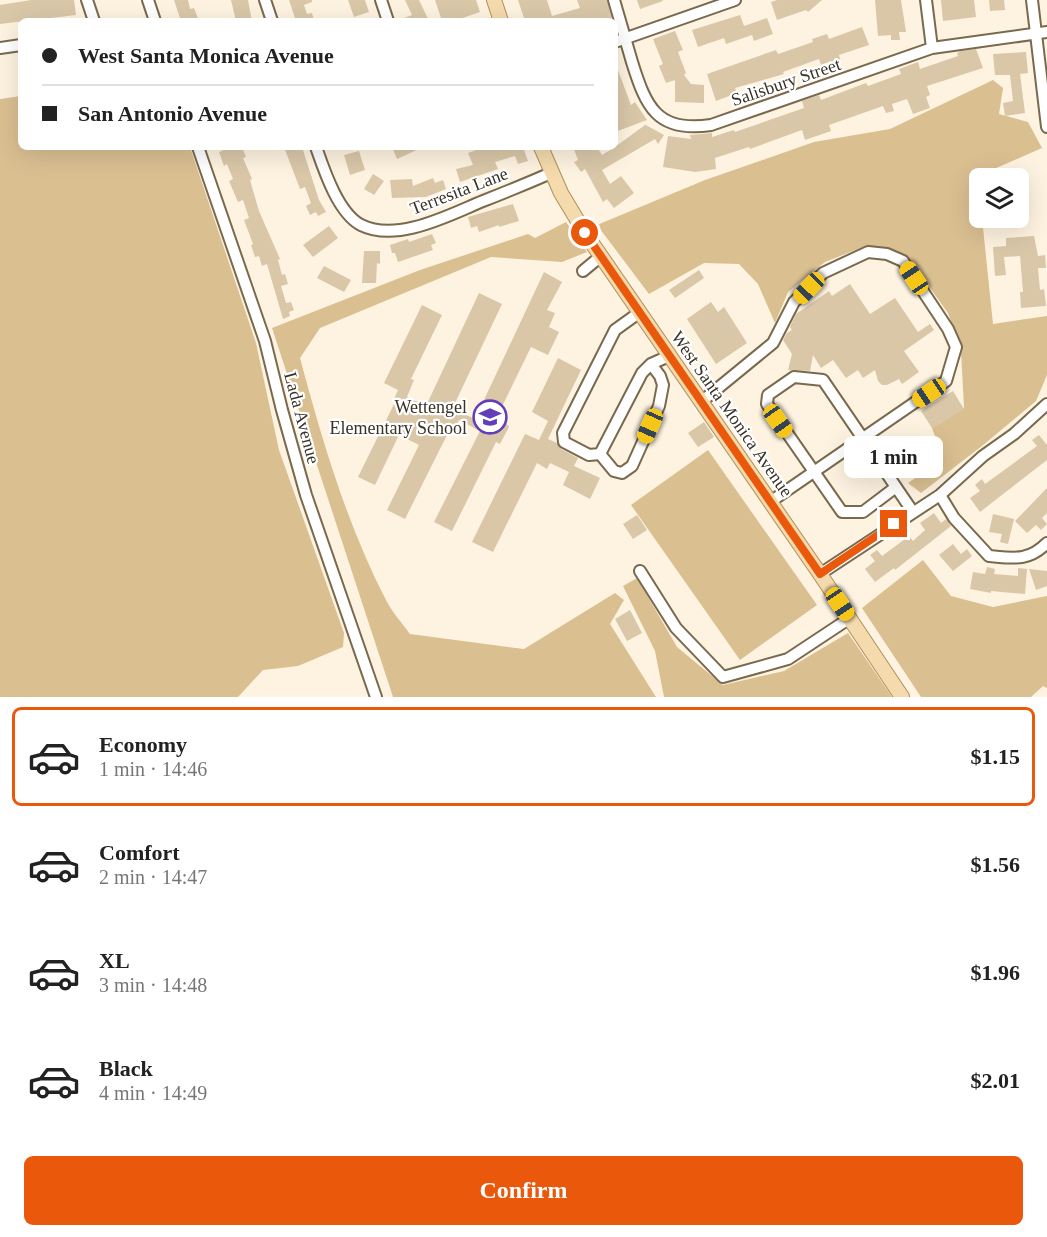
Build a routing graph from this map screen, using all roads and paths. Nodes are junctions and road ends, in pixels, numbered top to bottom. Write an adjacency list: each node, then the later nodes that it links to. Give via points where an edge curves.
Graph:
1 (87, 0): 10 (street)
2 (148, 0): 11 (street)
3 (265, 0): 12 (street)
4 (381, 0): 13 (street)
5 (494, 0): 14 (main road)
6 (614, 0): 15 (street, Salisbury Street)
7 (735, 0): 17 (street)
8 (926, 0): 20 (street)
9 (1032, 0): 16 (street)
10 (93, 18)
11 (151, 18)
12 (271, 18)
13 (387, 18)
14 (500, 18)
15 (617, 18)
16 (1042, 32): 20 (street, Salisbury Street); 21 (street)
17 (620, 40): 20 (street, Salisbury Street, via 648,106 677,125 694,128)
18 (18, 45): 19 (street)
19 (0, 48)
20 (932, 48)
21 (1047, 127)
22 (199, 150): 44 (street, Lada Avenue, via 265,341 306,495)
23 (317, 150): 25 (street, Terresita Lane, via 342,206 360,224 381,231 429,223)
24 (541, 150): 25 (main road, West Santa Monica Avenue)
25 (551, 173): 26 (main road, West Santa Monica Avenue)
26 (601, 256): 27 (street); 28 (main road, West Santa Monica Avenue)
27 (583, 272)
28 (640, 312): 29 (main road, West Santa Monica Avenue); 34 (street, via 615,330 563,433 564,442 590,455)
29 (669, 356): 30 (street); 31 (main road, West Santa Monica Avenue)
30 (651, 364): 34 (street, via 642,373); 34 (street, via 663,386 659,406 632,466 622,473 614,471)
31 (701, 402): 33 (street, via 774,343 794,302 823,273 868,252 887,254 903,261 956,347 946,381); 38 (main road, West Santa Monica Avenue)
32 (1047, 404): 37 (street)
33 (862, 438): 35 (street); 35 (street, via 823,380 794,377 768,395 766,404); 36 (street)
34 (600, 454)
35 (814, 472): 36 (street, via 842,512 863,512); 38 (street)
36 (896, 487): 39 (street)
37 (940, 495): 39 (street); 40 (street, via 954,518 989,556 1022,558)
38 (770, 502): 42 (main road, West Santa Monica Avenue)
39 (913, 512): 42 (street)
40 (1047, 543)
41 (640, 571): 43 (street, via 676,628 723,677 788,659)
42 (820, 574): 43 (main road, West Santa Monica Avenue)
43 (850, 618): 45 (main road, West Santa Monica Avenue)
44 (376, 697)
45 (902, 697)

